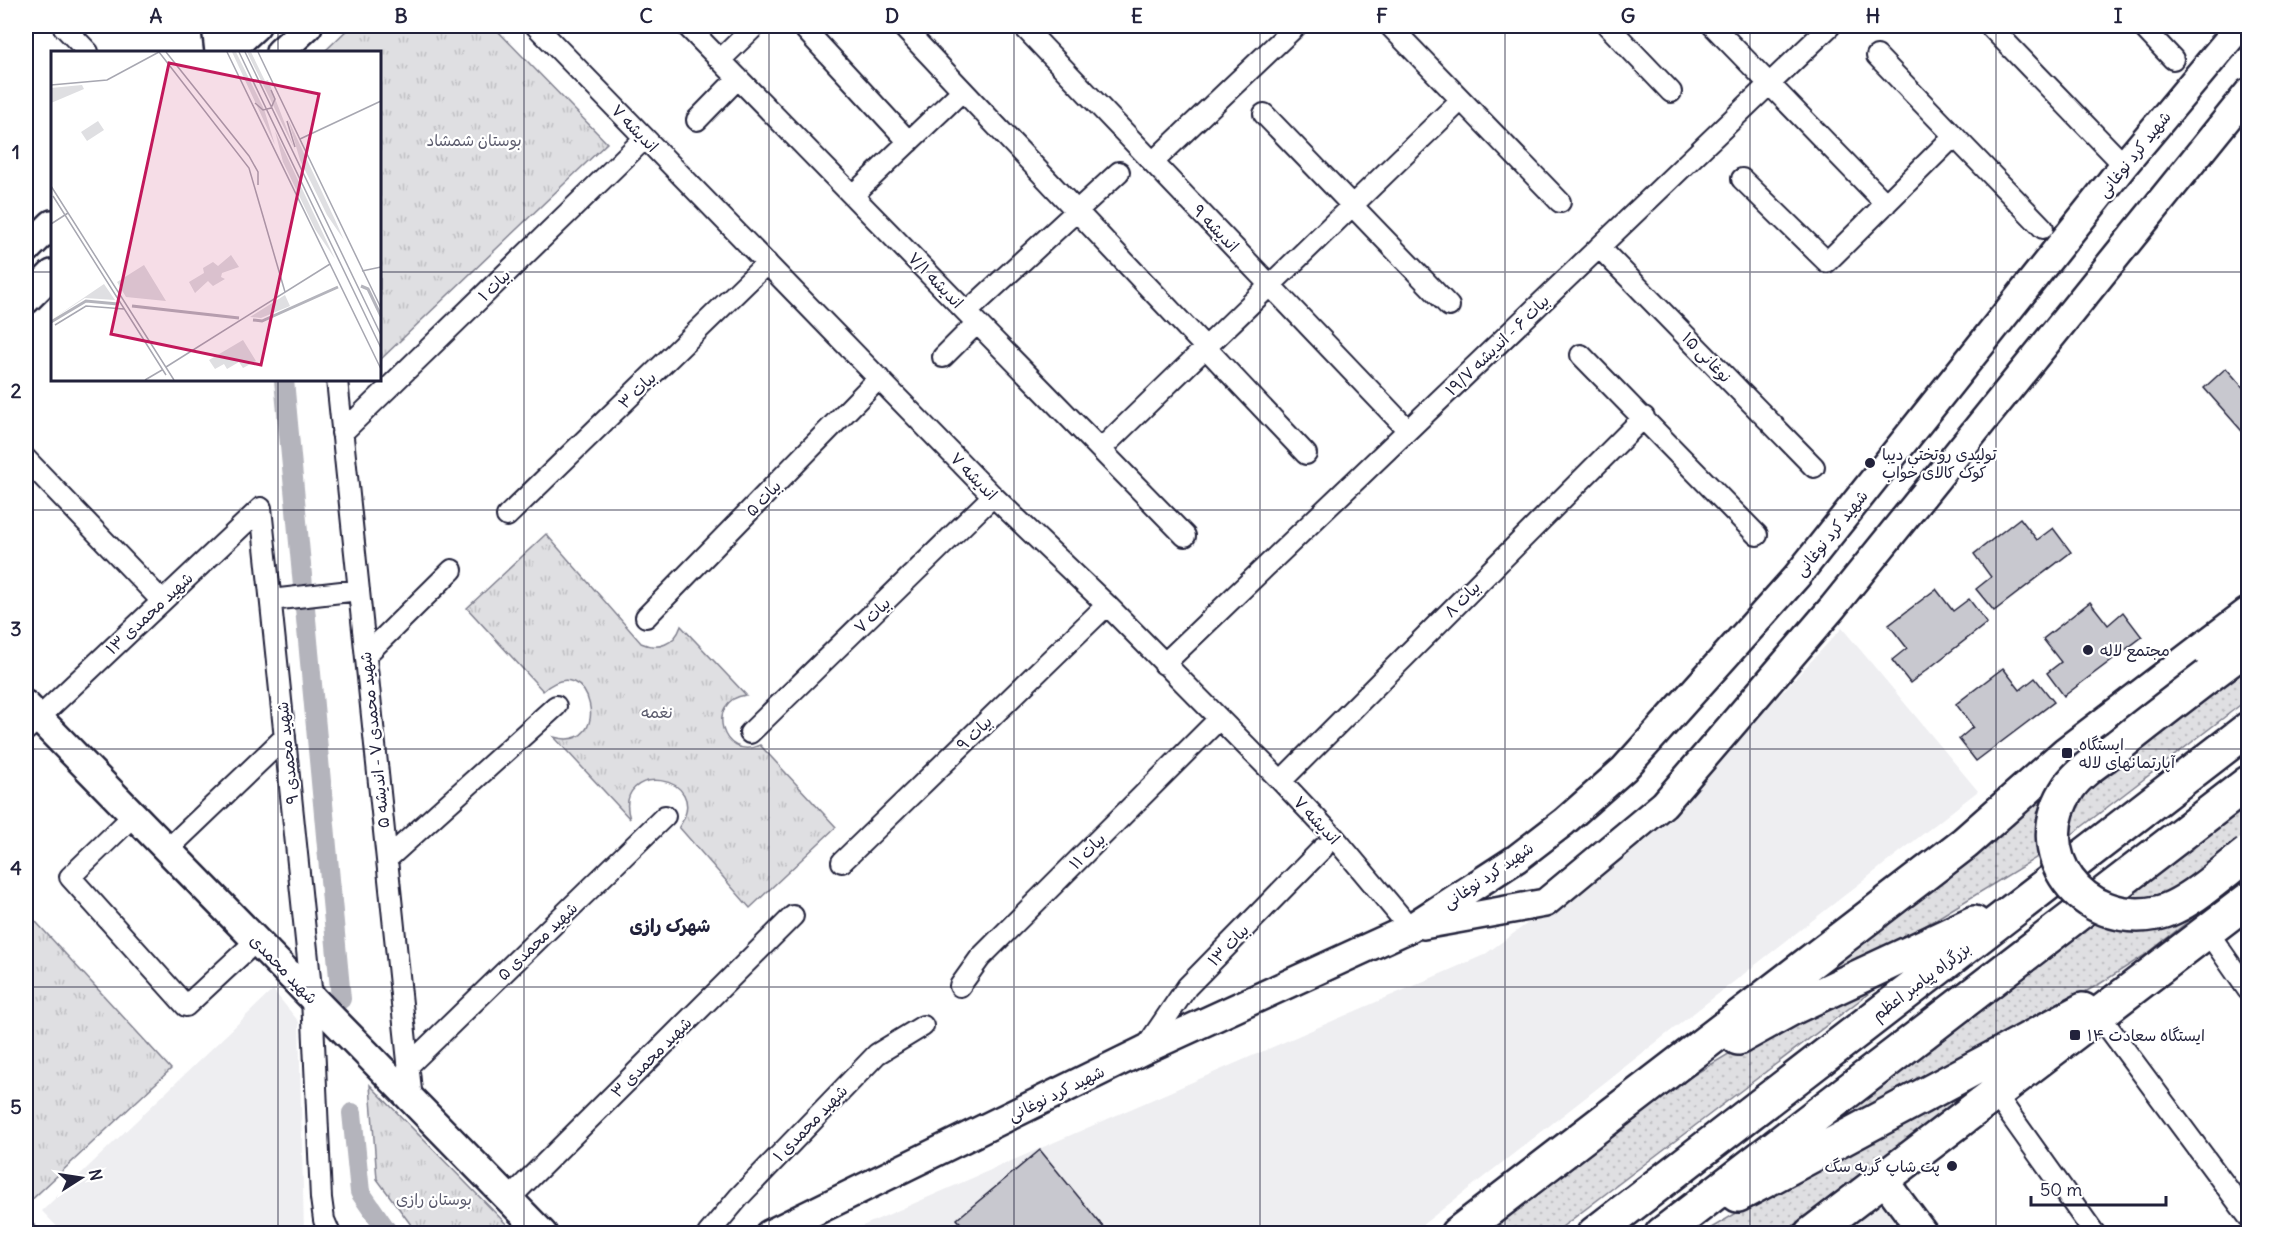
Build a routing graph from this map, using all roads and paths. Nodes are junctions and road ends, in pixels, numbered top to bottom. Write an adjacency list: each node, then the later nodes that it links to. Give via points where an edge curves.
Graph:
1 (63, 26): 19 (street)
2 (216, 26): 20 (street)
3 (256, 26): 21 (street)
4 (536, 26): 35 (street, اندیشه ۷)
5 (687, 26): 25 (street, اندیشه ۷/۱)
6 (754, 26): 25 (street)
7 (802, 26): 36 (street)
8 (902, 26): 28 (street)
9 (1023, 26): 37 (street, اندیشه ۹)
10 (1296, 26): 37 (street)
11 (1390, 26): 31 (street)
12 (1608, 26): 29 (street)
13 (1713, 26): 27 (street)
14 (1830, 26): 27 (street, بیات ۶ - اندیشه ۱۹/۷)
15 (1990, 26): 38 (street)
16 (2142, 26): 24 (street)
17 (2240, 26): 38 (street, شهید کرد نوغانی)
18 (304, 37): 22 (street)
19 (87, 51)
20 (219, 51)
21 (229, 51)
22 (282, 51)
23 (1877, 56): 34 (street)
24 (2173, 59)
25 (720, 60): 26 (street, اندیشه ۷/۱)
26 (738, 78): 33 (street); 41 (street, اندیشه ۷/۱)
27 (1769, 84): 43 (street); 48 (street, بیات ۶ - اندیشه ۱۹/۷)
28 (963, 91): 36 (street); 45 (street)
29 (1671, 92)
30 (2248, 93): 101 (street, شهید کرد نوغانی, via 1833,607 1664,804 1545,903)
31 (1461, 100): 42 (street); 44 (street)
32 (1264, 114): 44 (street)
33 (697, 120)
34 (1954, 136): 43 (street); 47 (street)
35 (645, 138): 50 (street, اندیشه ۷); 63 (street, بیات ۱)
36 (909, 142): 41 (street)
37 (1153, 162): 52 (street, اندیشه ۹)
38 (2124, 165): 101 (street, شهید کرد نوغانی, via 1797,576 1624,769 1515,859)
39 (1119, 172): 45 (street)
40 (1742, 179): 43 (street, via 1827,262)
41 (853, 195): 55 (street, اندیشه ۷/۱)
42 (1560, 202)
43 (1886, 204)
44 (1353, 205): 52 (street); 54 (street)
45 (1075, 212): 55 (street); 56 (street)
46 (51, 225): 49 (street)
47 (2043, 228)
48 (1599, 247): 62 (street, بیات ۶ - اندیشه ۱۹/۷); 67 (street, نوغانی ۱۵)
49 (26, 250)
50 (767, 263): 59 (street, اندیشه ۷); 70 (street, بیات ۳)
51 (51, 275): 53 (street)
52 (1270, 285): 56 (street); 62 (street, اندیشه ۹)
53 (26, 300)
54 (1449, 306)
55 (972, 317): 58 (street); 64 (street, اندیشه ۷/۱)
56 (1206, 348): 64 (street); 65 (street)
57 (1581, 354): 61 (street)
58 (943, 357)
59 (879, 378): 68 (street, اندیشه ۷); 79 (street, بیات ۵)
60 (337, 381): 63 (street, شهید محمدی ۷ - اندیشه ۵)
61 (1644, 417): 71 (street); 89 (street, بیات ۸)
62 (1408, 430): 82 (street, بیات ۶ - اندیشه ۱۹/۷)
63 (342, 433): 74 (street, شهید محمدی ۷ - اندیشه ۵)
64 (1101, 449): 72 (street, اندیشه ۷/۱)
65 (1306, 454)
66 (26, 459): 76 (street)
67 (1814, 467)
68 (993, 496): 77 (street, اندیشه ۷); 87 (street, بیات ۷)
69 (261, 508): 75 (street, شهید محمدی ۹); 76 (street, شهید محمدی ۱۳)
70 (507, 516)
71 (1757, 535)
72 (1185, 536)
73 (452, 570): 81 (street)
74 (359, 590): 75 (street); 81 (street, شهید محمدی ۷ - اندیشه ۵)
75 (271, 600): 88 (street, شهید محمدی ۹)
76 (162, 601): 84 (street, شهید محمدی ۱۳)
77 (1107, 605): 82 (street, اندیشه ۷); 97 (street, بیات ۹)
78 (2248, 615): 112 (highway, via 2067,753 1965,843)
79 (646, 617)
80 (2248, 646): 95 (highway, bridge, via 2088,768 2070,786 2056,818 2054,835 2057,860 2069,883 2087,901 2110,913 2136,917 2161,913 2183,901)
81 (366, 655): 96 (street, شهید محمدی ۷ - اندیشه ۵)
82 (1164, 664): 85 (street, اندیشه ۷)
83 (556, 706): 96 (street)
84 (30, 718): 91 (street, شهید محمدی)
85 (1218, 720): 89 (street, اندیشه ۷); 105 (street, بیات ۱۱, via 980,958)
86 (2248, 729): 98 (highway, بزرگراه پیامبر اعظم)
87 (750, 733)
88 (285, 737): 94 (street); 107 (street, شهید محمدی ۹)
89 (1281, 781): 101 (street, اندیشه ۷, via 1335,837)
90 (2248, 783): 124 (highway)
91 (134, 815): 94 (street, شهید محمدی); 103 (street, via 70,877 186,1006)
92 (665, 816): 111 (street, شهید محمدی ۵)
93 (1323, 848): 110 (street, بیات ۱۳, via 1187,987)
94 (167, 850): 103 (street, شهید محمدی)
95 (2248, 854)
96 (387, 859): 111 (street, شهید محمدی ۷ - اندیشه ۵)
97 (842, 862)
98 (2033, 895): 112 (highway, via 1794,1007); 123 (highway, بزرگراه پیامبر اعظم)
99 (2248, 900): 102 (highway)
100 (793, 916): 116 (street, شهید محمدی ۳)
101 (1410, 928): 110 (street, شهید کرد نوغانی)
102 (2207, 931): 104 (highway); 106 (street)
103 (256, 941): 107 (street, شهید محمدی)
104 (2139, 982): 108 (highway); 124 (highway)
105 (960, 986)
106 (2248, 990)
107 (312, 998): 114 (street, شهید محمدی); 118 (street, شهید محمدی ۹, via 321,1198)
108 (2099, 1016): 113 (highway); 117 (street)
109 (923, 1026): 120 (street, شهید محمدی ۱, via 877,1054)
110 (1144, 1050): 121 (street, شهید کرد نوغانی)
111 (408, 1066): 114 (street, شهید محمدی ۷ - اندیشه ۵)
112 (1645, 1088): 122 (highway)
113 (1996, 1095): 115 (highway); 127 (street)
114 (412, 1100): 116 (street, شهید محمدی)
115 (1883, 1179): 125 (highway); 126 (street)
116 (509, 1199): 119 (street, شهید محمدی)
117 (2248, 1216)
118 (330, 1233)
119 (543, 1233)
120 (708, 1233)
121 (769, 1233)
122 (1458, 1233)
123 (1594, 1233)
124 (1663, 1233)
125 (1811, 1233)
126 (1924, 1233)
127 (2095, 1233)

